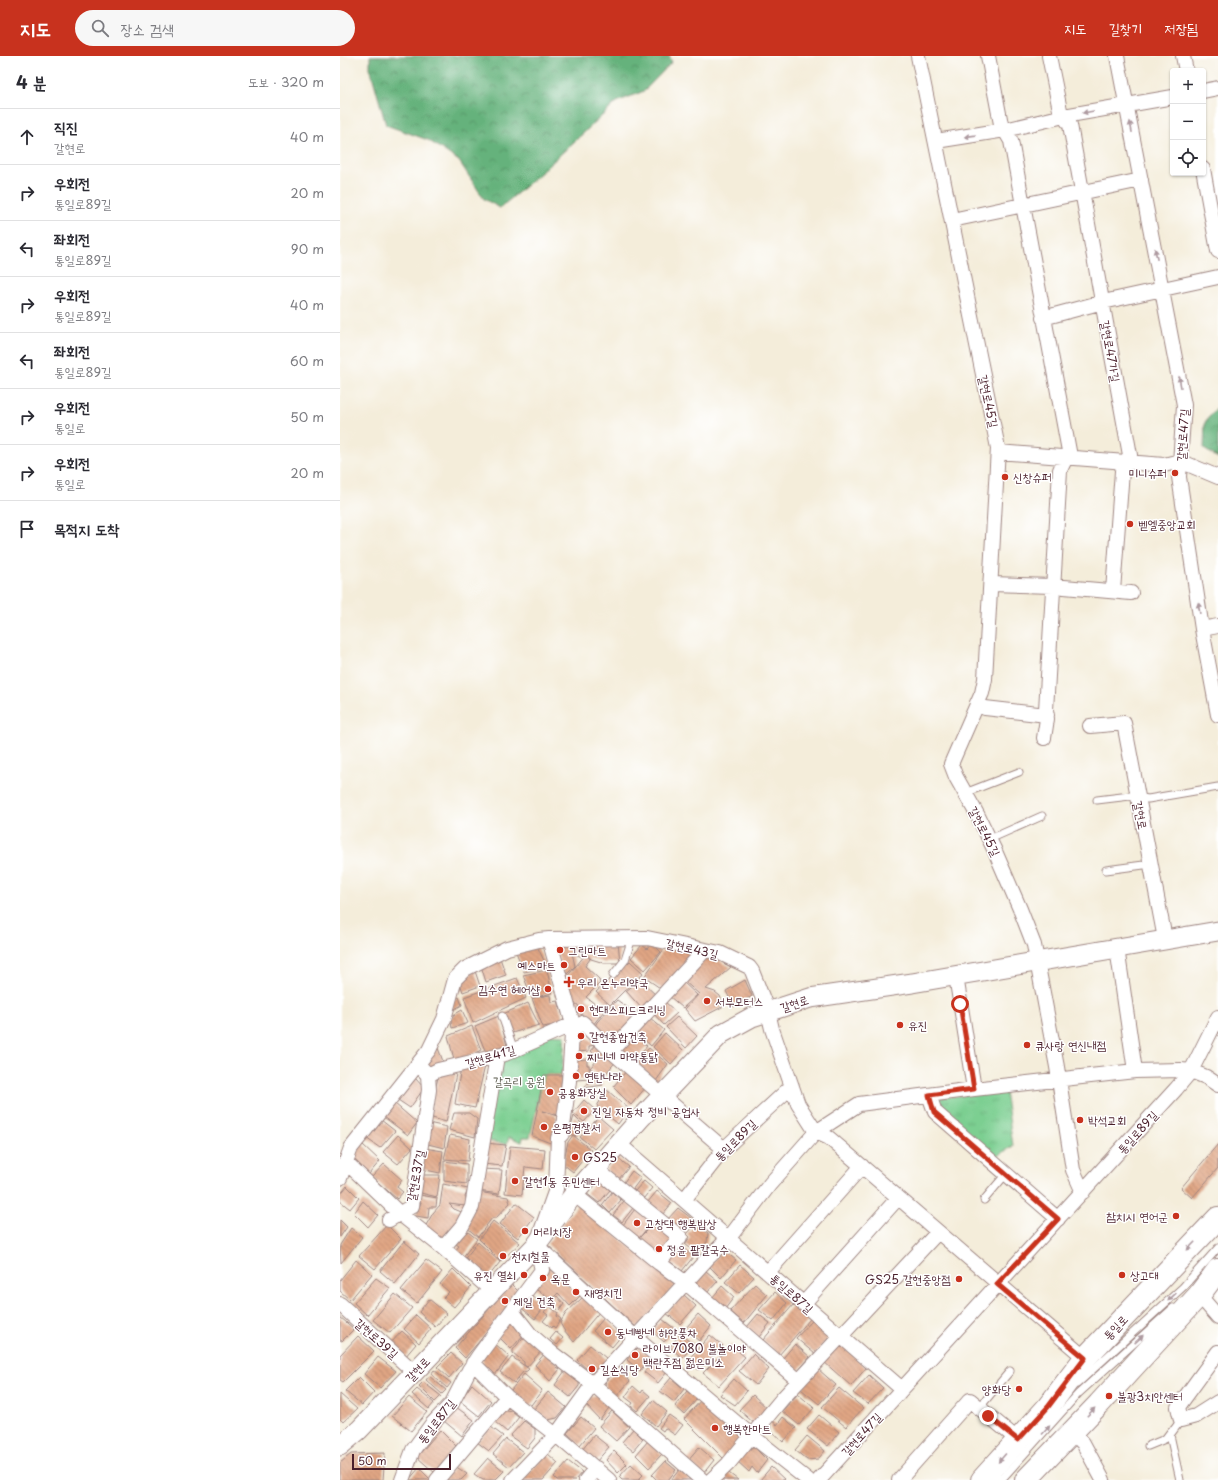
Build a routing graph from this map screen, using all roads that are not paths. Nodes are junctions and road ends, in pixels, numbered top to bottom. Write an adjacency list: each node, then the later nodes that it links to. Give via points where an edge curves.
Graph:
1 (918, 56): 13 (street, 갈현로45길)
2 (988, 56): 12 (street, via 1001,124)
3 (1049, 56): 11 (street, 갈현로47가길, via 1060,110)
4 (1117, 56): 10 (street, 갈현로47길)
5 (1183, 56): 6 (street)
6 (1185, 68)
7 (1218, 88): 8 (street)
8 (1206, 90)
9 (1170, 98): 10 (street)
10 (1127, 106): 11 (street, one-way to 11); 15 (street, 갈현로47길, one-way to 10)
11 (1064, 116): 12 (street); 16 (street, 갈현로47가길, via 1070,124)
12 (1005, 130): 13 (street, one-way to 13); 17 (street, via 1011,141)
13 (936, 141): 18 (street, 갈현로45길)
14 (1204, 176): 19 (street)
15 (1141, 180): 16 (street); 21 (street, 갈현로47길, one-way to 15)
16 (1082, 193): 17 (street); 22 (street, 갈현로47가길)
17 (1023, 206): 18 (street); 23 (street)
18 (952, 220): 24 (street, 갈현로45길)
19 (1218, 251)
20 (1218, 277): 21 (street)
21 (1163, 290): 22 (street); 26 (street, 갈현로47길, one-way to 21, via 1184,405)
22 (1103, 302): 23 (street); 27 (street, 갈현로47가길, via 1130,455)
23 (1043, 318): 25 (street, via 1068,451)
24 (998, 452): 25 (street); 29 (street, 갈현로45길)
25 (1065, 458): 27 (street); 30 (street, via 1060,470)
26 (1180, 460): 27 (street, via 1164,465); 28 (street); 34 (street, 갈현로47길, one-way to 26, via 1179,477)
27 (1126, 462): 31 (street, 갈현로47가길, via 1122,471)
28 (1218, 477)
29 (991, 584): 30 (street); 35 (street, 갈현로45길, via 985,679)
30 (1053, 586): 31 (street); 37 (street)
31 (1113, 591): 32 (street)
32 (1131, 593)
33 (1218, 626): 34 (street)
34 (1202, 629): 36 (street, 갈현로47길)
35 (977, 703): 37 (street, via 985,708); 42 (street, 갈현로45길, via 951,764)
36 (1217, 707)
37 (1047, 715): 39 (street)
38 (1090, 726): 43 (street, 갈현로, via 1124,723)
39 (1044, 738)
40 (1019, 772): 42 (lane)
41 (1218, 787): 43 (lane, via 1148,799)
42 (965, 793): 46 (street, 갈현로45길)
43 (1138, 798): 44 (lane, via 1130,796); 47 (street, 갈현로)
44 (1097, 800)
45 (1042, 816): 46 (lane)
46 (990, 839): 55 (street, 갈현로45길, via 1034,945)
47 (1151, 864): 48 (lane); 52 (street, 갈현로)
48 (1106, 870)
49 (1218, 931): 52 (main road, 갈현로)
50 (627, 938): 51 (street, 갈현로43길); 54 (street, 갈현로43길, via 647,938); 56 (lane, via 625,960)
51 (551, 939): 61 (street); 65 (street, via 507,948 466,968 455,980 444,1019 429,1050)
52 (1165, 939): 53 (main road, 갈현로)
53 (1117, 948): 55 (main road, 갈현로); 66 (street)
54 (706, 950): 58 (street, 갈현로43길, via 720,953 748,967); 63 (street)
55 (1037, 962): 57 (main road, 갈현로); 69 (street)
56 (613, 975)
57 (956, 976): 58 (main road, 갈현로, via 810,998); 72 (street)
58 (767, 1009): 71 (street); 74 (main road, 갈현로, via 721,1034)
59 (502, 1016): 62 (lane)
60 (1218, 1017): 67 (street)
61 (574, 1026): 62 (street, 갈현로41길); 63 (street, via 582,1024); 93 (street, via 570,1081 562,1134 558,1138 556,1189)
62 (514, 1050): 64 (street, 갈현로41길)
63 (611, 1052): 74 (street)
64 (497, 1056): 68 (street, 갈현로41길, via 438,1070); 94 (street, via 472,1206 462,1226)
65 (418, 1064): 68 (street); 78 (street, via 351,1148)
66 (1135, 1071): 67 (street); 69 (street)
67 (1191, 1071): 70 (street); 83 (street, 통일로89길)
68 (428, 1075): 88 (street, 갈현로37길, via 412,1206)
69 (1059, 1080): 72 (street); 83 (street, via 1073,1170)
70 (1218, 1085)
71 (792, 1086): 75 (street, via 798,1104); 77 (street, 통일로89길)
72 (974, 1089): 73 (street)
73 (929, 1095): 75 (street, via 859,1104); 81 (street, via 934,1112)
74 (662, 1096): 76 (main road, 갈현로); 77 (street)
75 (816, 1132): 79 (street, via 830,1138); 92 (street, via 770,1184)
76 (618, 1143): 80 (main road, 갈현로); 86 (street)
77 (724, 1149): 86 (street, 통일로89길)
78 (346, 1162): 82 (street); 88 (street, 갈현로37길)
79 (862, 1166): 85 (street); 97 (street)
80 (596, 1169): 84 (main road, 갈현로); 96 (street, via 680,1237)
81 (1006, 1174): 87 (lane); 90 (street)
82 (340, 1178)
83 (1083, 1192): 90 (street, 통일로89길)
84 (574, 1194): 93 (main road, 갈현로); 96 (street)
85 (898, 1198): 91 (street); 103 (street)
86 (684, 1200): 92 (street)
87 (984, 1200)
88 (394, 1217): 94 (street)
89 (1218, 1218): 111 (main road, 통일로, one-way to 111)
90 (1058, 1219): 100 (street, 통일로89길)
91 (938, 1232): 100 (street); 108 (street)
92 (729, 1238): 97 (street, 통일로87길); 99 (street)
93 (536, 1245): 101 (main road, 갈현로); 106 (street, 통일로87길, via 542,1270); 109 (street)
94 (443, 1248): 101 (street)
95 (1218, 1248): 120 (lane, one-way to 120, via 1183,1287 1104,1360)
96 (659, 1264): 99 (street)
97 (768, 1272): 103 (street, 통일로87길)
98 (1215, 1272): 102 (main road)
99 (686, 1283): 109 (street); 115 (street)
100 (997, 1284): 111 (street); 117 (street, 통일로89길)
101 (492, 1291): 114 (main road, 갈현로)
102 (1192, 1296): 107 (street); 123 (main road, one-way to 102)
103 (804, 1303): 108 (street, 통일로87길)
104 (1179, 1303): 141 (lane, one-way to 104, via 1078,1394)
105 (340, 1304): 114 (street, 갈현로39길)
106 (512, 1311): 112 (street, 통일로87길); 116 (street, via 530,1334)
107 (1218, 1317)
108 (841, 1335): 115 (street); 117 (street, 통일로87길)
109 (636, 1338): 116 (street); 125 (street)
110 (1218, 1352): 122 (street, via 1178,1407)
111 (1085, 1358): 120 (main road, 통일로)
112 (473, 1363): 118 (street); 130 (street, 통일로87길, via 452,1403 413,1450)
113 (1010, 1371): 121 (lane)
114 (414, 1372): 127 (main road, 갈현로, via 359,1430)
115 (799, 1381): 125 (street)
116 (594, 1384): 124 (street); 135 (street)
117 (902, 1389): 138 (street, 갈현로47길)
118 (507, 1396): 124 (street); 131 (street)
119 (1218, 1402): 122 (street, via 1196,1416)
120 (1048, 1407): 126 (main road, 통일로)
121 (979, 1408): 126 (street); 139 (street, via 970,1400)
122 (1181, 1420): 128 (lane, via 1165,1439); 144 (lane, via 1170,1435)
123 (1072, 1432): 142 (main road); 143 (street, via 1083,1443)
124 (556, 1435): 129 (street); 132 (street)
125 (752, 1436): 136 (street); 137 (street)
126 (1018, 1440): 140 (main road, 통일로, one-way to 140)
127 (340, 1446)
128 (1148, 1446)
129 (596, 1468): 133 (street); 134 (street)
130 (402, 1480)
131 (437, 1480)
132 (513, 1480)
133 (586, 1480)
134 (609, 1480)
135 (702, 1480)
136 (711, 1480)
137 (808, 1480)
138 (819, 1480)
139 (899, 1480)
140 (982, 1480)
141 (1001, 1480)
142 (1026, 1480)
143 (1103, 1480)
144 (1180, 1480)

